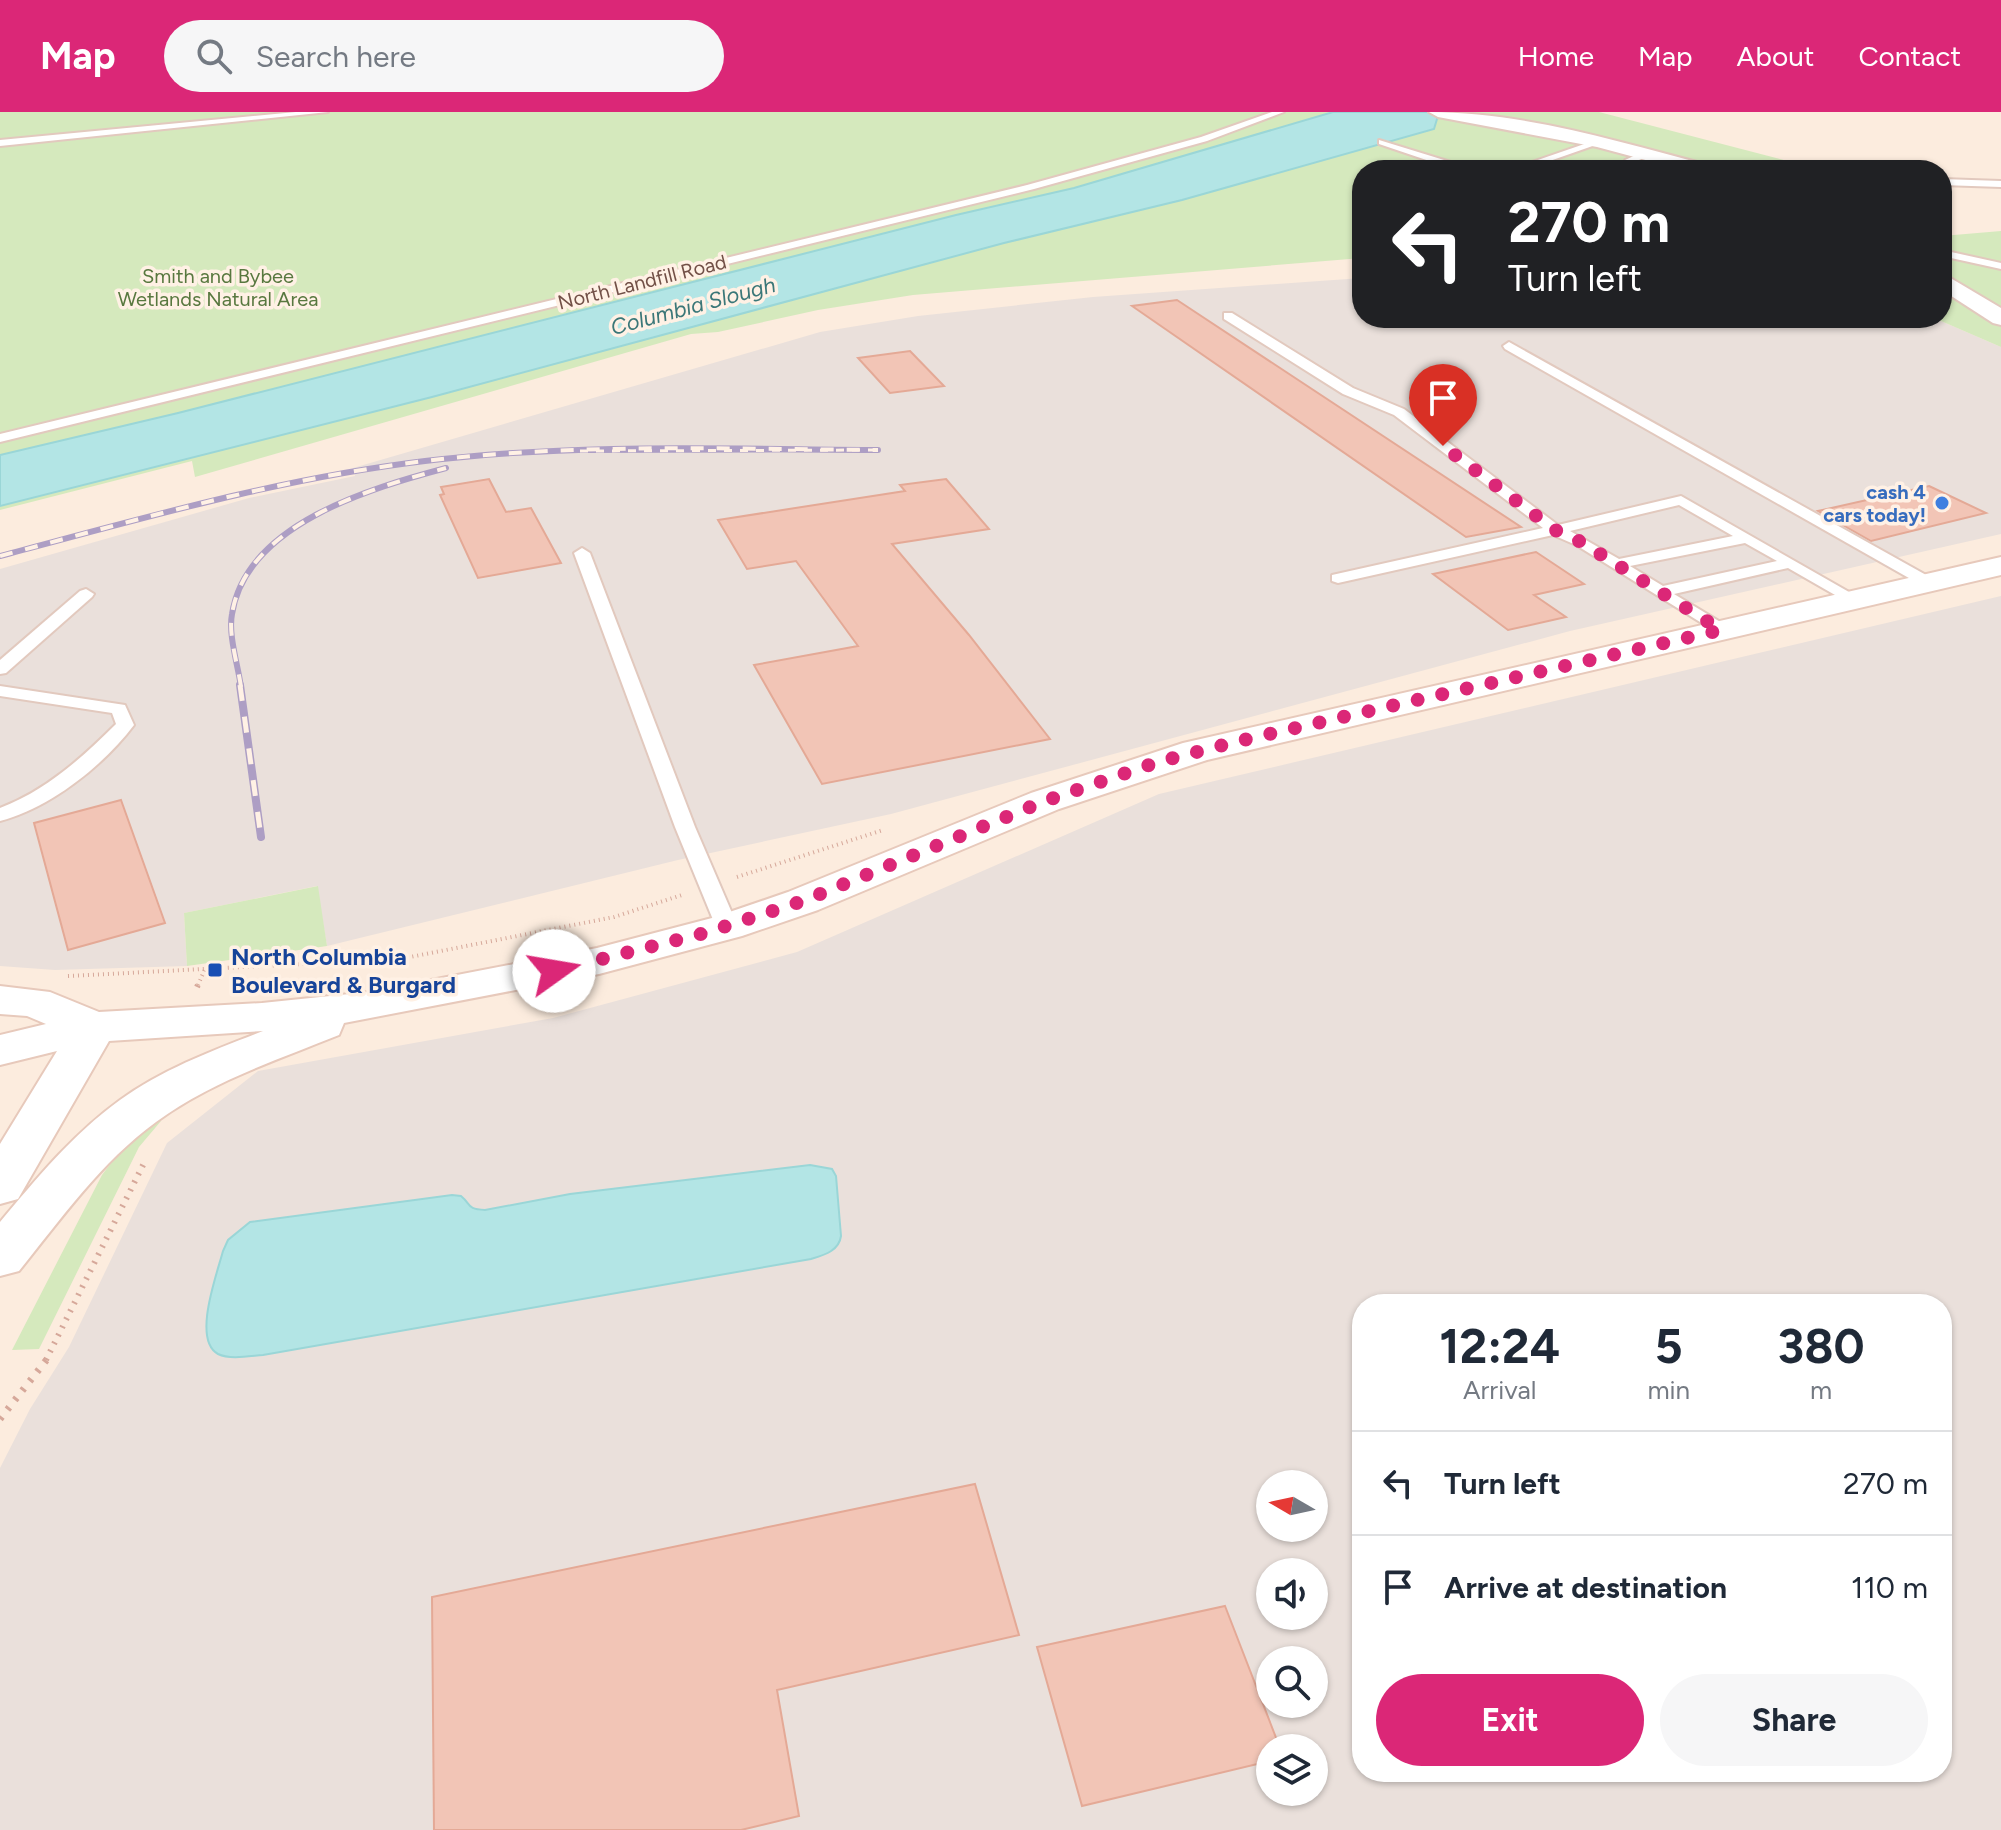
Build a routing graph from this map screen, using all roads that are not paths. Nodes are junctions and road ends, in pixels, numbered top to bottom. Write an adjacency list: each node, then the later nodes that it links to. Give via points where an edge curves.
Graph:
1 (324, 112): 6 (lane)
2 (1280, 112): 18 (lane, North Landfill Road, via 1191,143 1030,187)
3 (1438, 112): 5 (main road)
4 (1382, 142): 7 (lane)
5 (1599, 142): 8 (lane); 9 (main road)
6 (0, 143)
7 (1435, 160)
8 (1544, 160)
9 (1645, 160)
10 (1952, 182): 11 (lane)
11 (2001, 184)
12 (1952, 255): 13 (lane)
13 (2001, 266)
14 (1952, 286): 16 (main road)
15 (1228, 316): 19 (lane, via 1348,391 1399,412)
16 (2001, 318)
17 (1509, 346): 26 (lane)
18 (0, 438)
19 (1555, 530): 20 (lane, via 1681,500); 23 (lane); 25 (lane)
20 (1748, 538): 22 (lane); 23 (lane)
21 (582, 553): 34 (lane)
22 (1791, 563): 27 (lane); 29 (lane)
23 (1616, 564): 27 (lane)
24 (2001, 566): 26 (main road)
25 (1338, 578)
26 (1929, 583): 29 (main road)
27 (1660, 592): 30 (lane)
28 (86, 594): 31 (lane)
29 (1855, 600): 30 (main road)
30 (1721, 630): 34 (main road, via 1158,762)
31 (0, 669)
32 (0, 691): 33 (lane, via 119,709 125,725 88,764)
33 (0, 815)
34 (727, 927): 36 (main road, via 531,976)
35 (0, 1000): 37 (main road, via 34,1002)
36 (369, 1006): 37 (main road); 40 (main road, via 237,1060 139,1109 90,1154)
37 (94, 1027): 38 (main road); 39 (main road)
38 (0, 1050)
39 (0, 1186)
40 (0, 1257)

